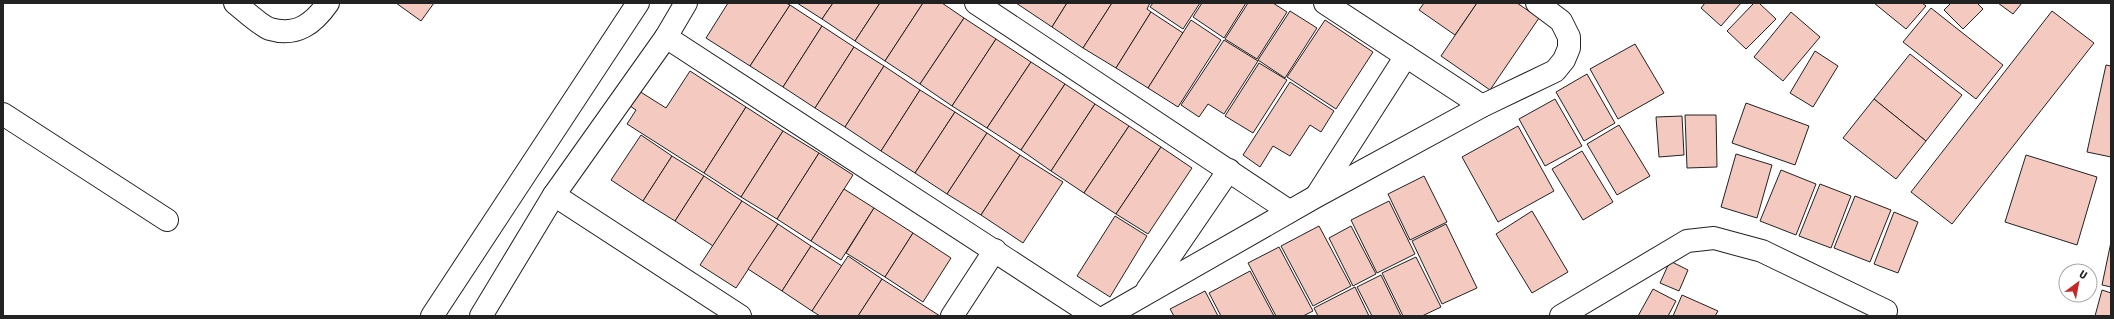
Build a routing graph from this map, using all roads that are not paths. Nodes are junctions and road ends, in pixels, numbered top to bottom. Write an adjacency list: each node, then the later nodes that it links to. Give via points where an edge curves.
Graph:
1 (235, 3): 2 (street, via 270,29 286,30 300,29 317,18)
2 (328, 3)
3 (638, 3): 20 (street)
4 (686, 3): 8 (street)
5 (976, 3): 12 (street)
6 (1325, 3): 9 (street)
7 (1537, 3): 10 (street, via 1560,21 1568,37 1569,48 1564,60 1555,71)
8 (666, 37): 13 (street); 17 (street)
9 (1406, 56): 10 (street); 14 (street)
10 (1482, 106): 14 (street)
11 (3, 114): 16 (street)
12 (1229, 170): 15 (street); 18 (street)
13 (554, 194): 21 (street); 22 (street)
14 (1315, 197): 15 (street)
15 (1289, 211): 18 (street)
16 (167, 220)
17 (995, 250): 23 (street); 24 (street)
18 (1144, 295): 25 (street)
19 (1886, 311): 26 (street, via 1762,251 1714,238 1686,241)
20 (432, 316)
21 (481, 316)
22 (740, 316)
23 (952, 316)
24 (1094, 316)
25 (1107, 316)
26 (1561, 316)

